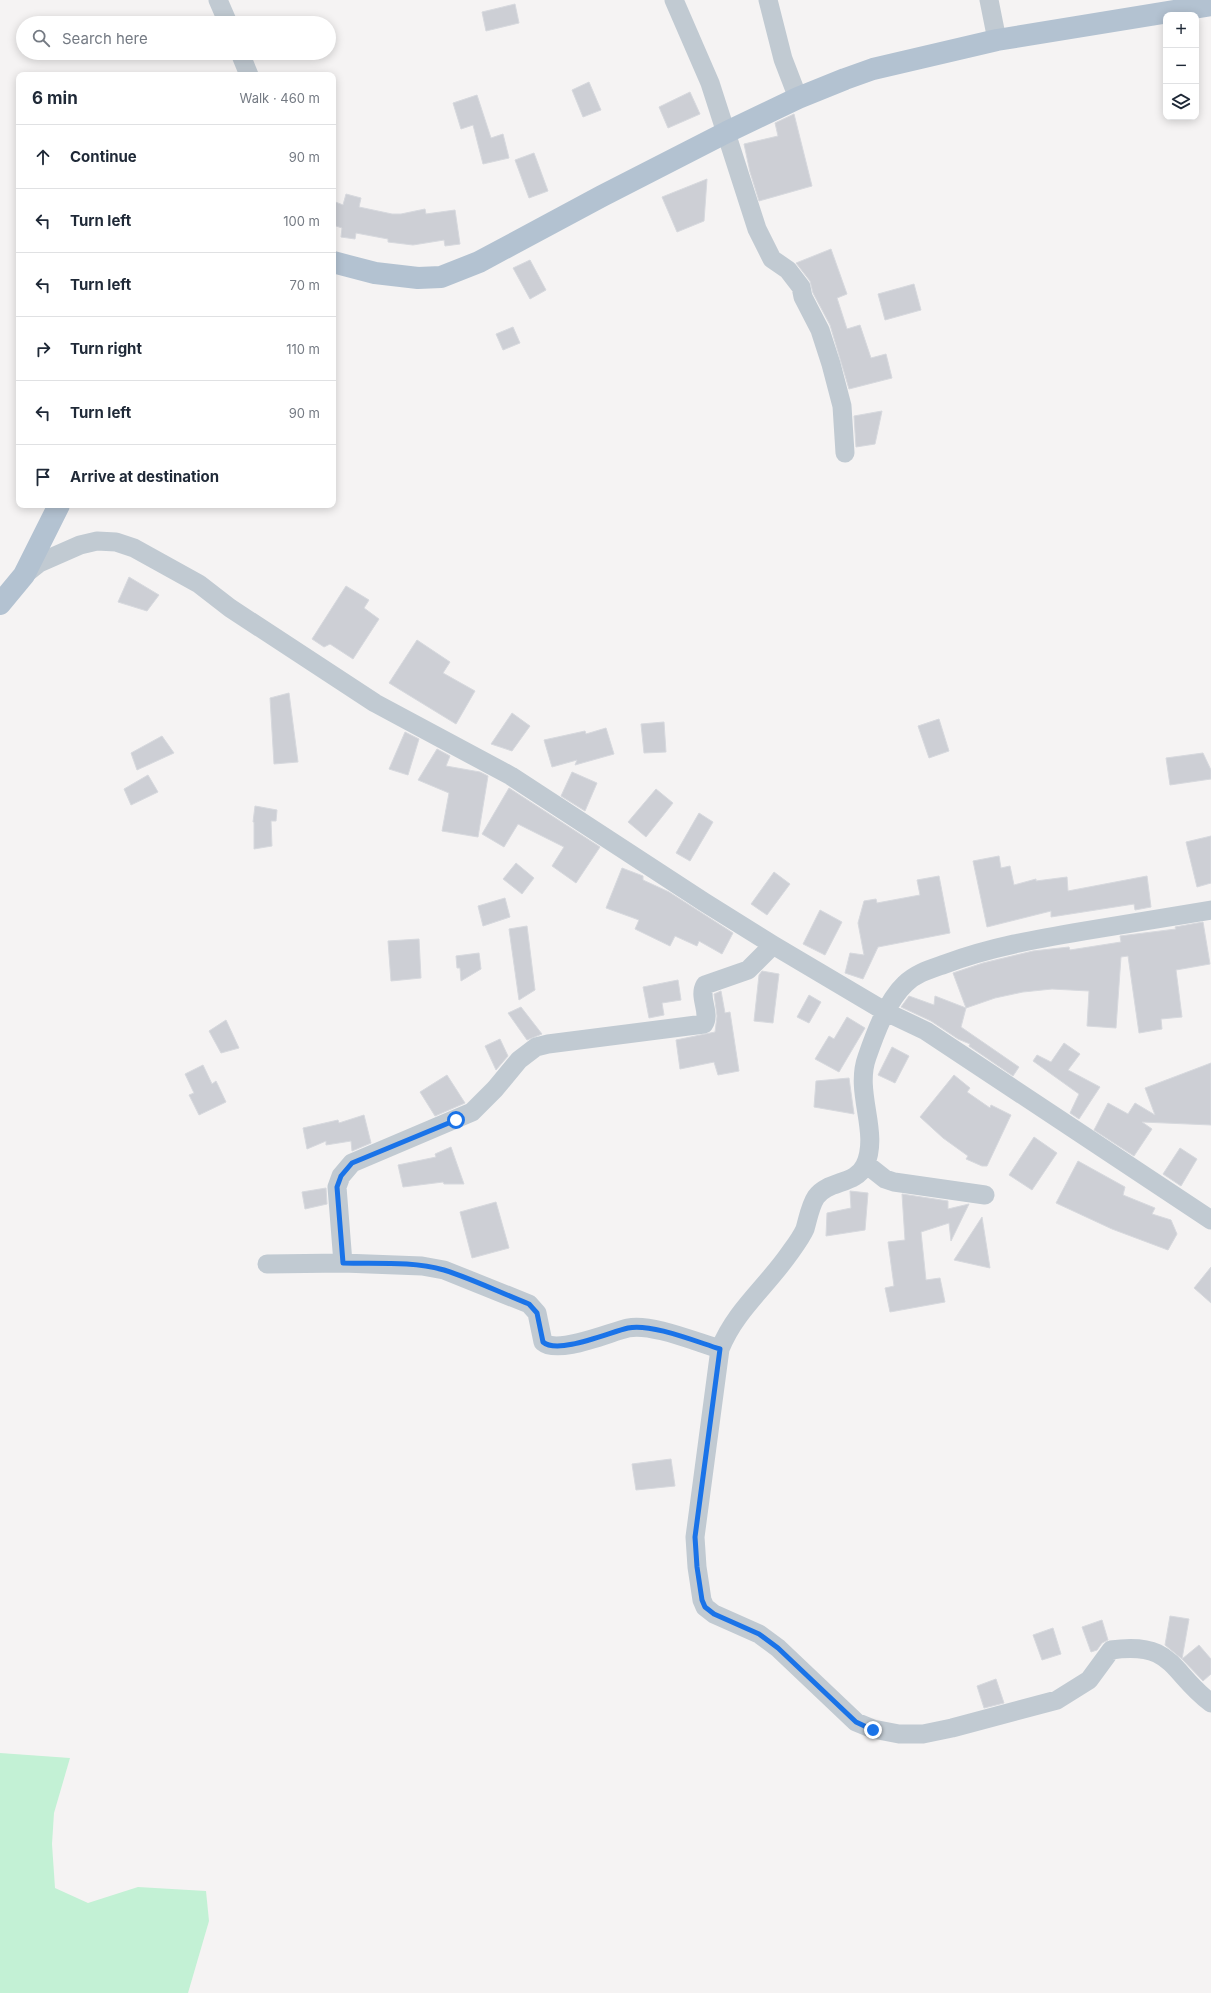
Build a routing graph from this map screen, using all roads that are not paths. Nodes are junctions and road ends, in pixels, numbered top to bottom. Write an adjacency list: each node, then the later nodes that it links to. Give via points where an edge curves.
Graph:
1 (218, 0): 6 (street)
2 (674, 0): 11 (street, via 710,83)
3 (768, 0): 10 (street, via 783,59)
4 (989, 0): 7 (street)
5 (1211, 5): 7 (main road)
6 (225, 16)
7 (997, 40): 10 (main road, via 873,69)
8 (243, 60): 9 (street)
9 (248, 72)
10 (798, 98): 11 (main road)
11 (727, 132): 12 (main road, via 479,262 441,277 418,278 374,273); 13 (street, via 756,228 772,259 788,270 801,287 803,297 820,330 842,406)
12 (336, 263)
13 (845, 453)
14 (58, 508): 15 (main road)
15 (24, 575): 16 (main road); 18 (street, via 39,563 80,545 97,541 116,542 134,548 199,584 230,608 375,703 511,776)
16 (0, 604)
17 (1211, 910): 19 (street, via 1036,939 960,958 917,974 904,984)
18 (773, 945): 19 (street); 23 (street, via 748,970 705,985 704,1024 536,1047 519,1060 472,1112 352,1163 341,1176 337,1187)
19 (886, 1012): 20 (street, via 863,1070 869,1133); 22 (street, via 926,1031)
20 (866, 1164): 21 (street, via 885,1179 894,1182); 25 (street, via 854,1178 827,1188 816,1197 804,1231 788,1255 742,1310)
21 (985, 1195)
22 (1211, 1220)
23 (343, 1263): 24 (street); 25 (street, via 422,1266 444,1270 529,1304 535,1309 543,1342 554,1347 645,1326)
24 (267, 1264)
25 (720, 1349): 26 (street, via 695,1537 702,1600 708,1611 759,1634 778,1648 856,1722 873,1730 899,1734 923,1734 952,1728 1057,1700 1089,1680 1111,1650 1135,1648 1147,1649 1171,1662 1194,1689)
26 (1211, 1703)

